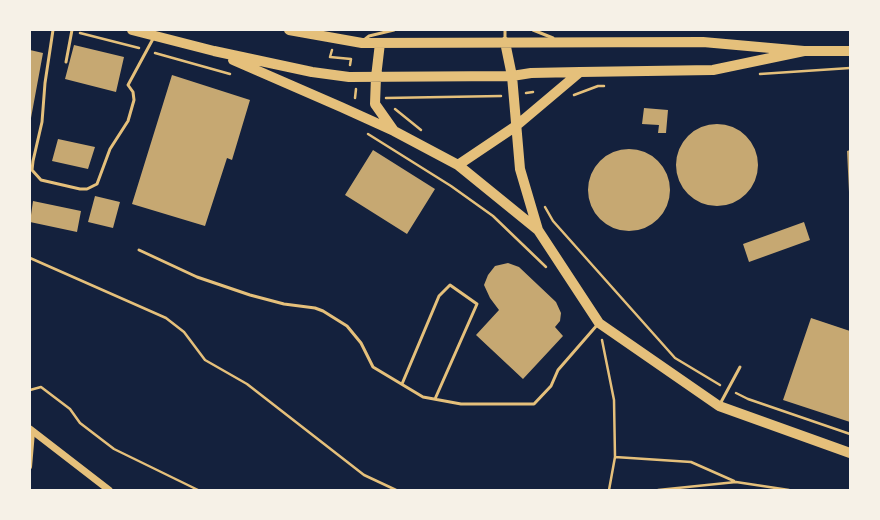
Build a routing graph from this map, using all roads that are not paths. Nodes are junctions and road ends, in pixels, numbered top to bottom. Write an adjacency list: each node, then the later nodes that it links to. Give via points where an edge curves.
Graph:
1 (53, 30): 8 (lane, via 44,83 42,122 32,170 41,180 87,190 97,184 110,149 128,121 134,100 133,92 128,85)
2 (72, 30): 16 (lane)
3 (132, 30): 8 (main road)
4 (289, 30): 11 (main road)
5 (394, 30): 11 (lane, via 369,36)
6 (506, 30): 10 (lane)
7 (533, 30): 12 (lane)
8 (155, 36): 13 (main road)
9 (380, 42): 10 (main road); 11 (main road); 19 (main road)
10 (505, 42): 12 (main road); 18 (main road)
11 (362, 43)
12 (564, 43): 14 (main road, via 703,42)
13 (214, 51): 19 (main road, via 312,72 349,77); 21 (main road)
14 (804, 51): 15 (main road); 17 (main road, via 712,70)
15 (850, 51)
16 (66, 62)
17 (580, 72): 18 (main road); 20 (main road)
18 (512, 76): 19 (main road); 20 (main road)
19 (376, 77): 21 (main road, via 375,104)
20 (516, 126): 22 (main road); 23 (main road, via 520,169)
21 (394, 132): 22 (main road)
22 (458, 165): 23 (main road)
23 (538, 230): 25 (main road)
24 (139, 250): 27 (lane, via 210,282 284,304 324,311 347,326 361,343 374,366)
25 (598, 324): 28 (lane, via 558,370 552,386 534,404 461,404); 29 (main road)
26 (740, 367): 29 (lane)
27 (402, 384): 28 (lane, via 423,397); 28 (lane, via 439,296 450,285 476,304)
28 (435, 399)
29 (719, 406): 31 (main road)
30 (32, 430): 32 (street); 33 (street)
31 (850, 453)
32 (30, 467)
33 (109, 490)

